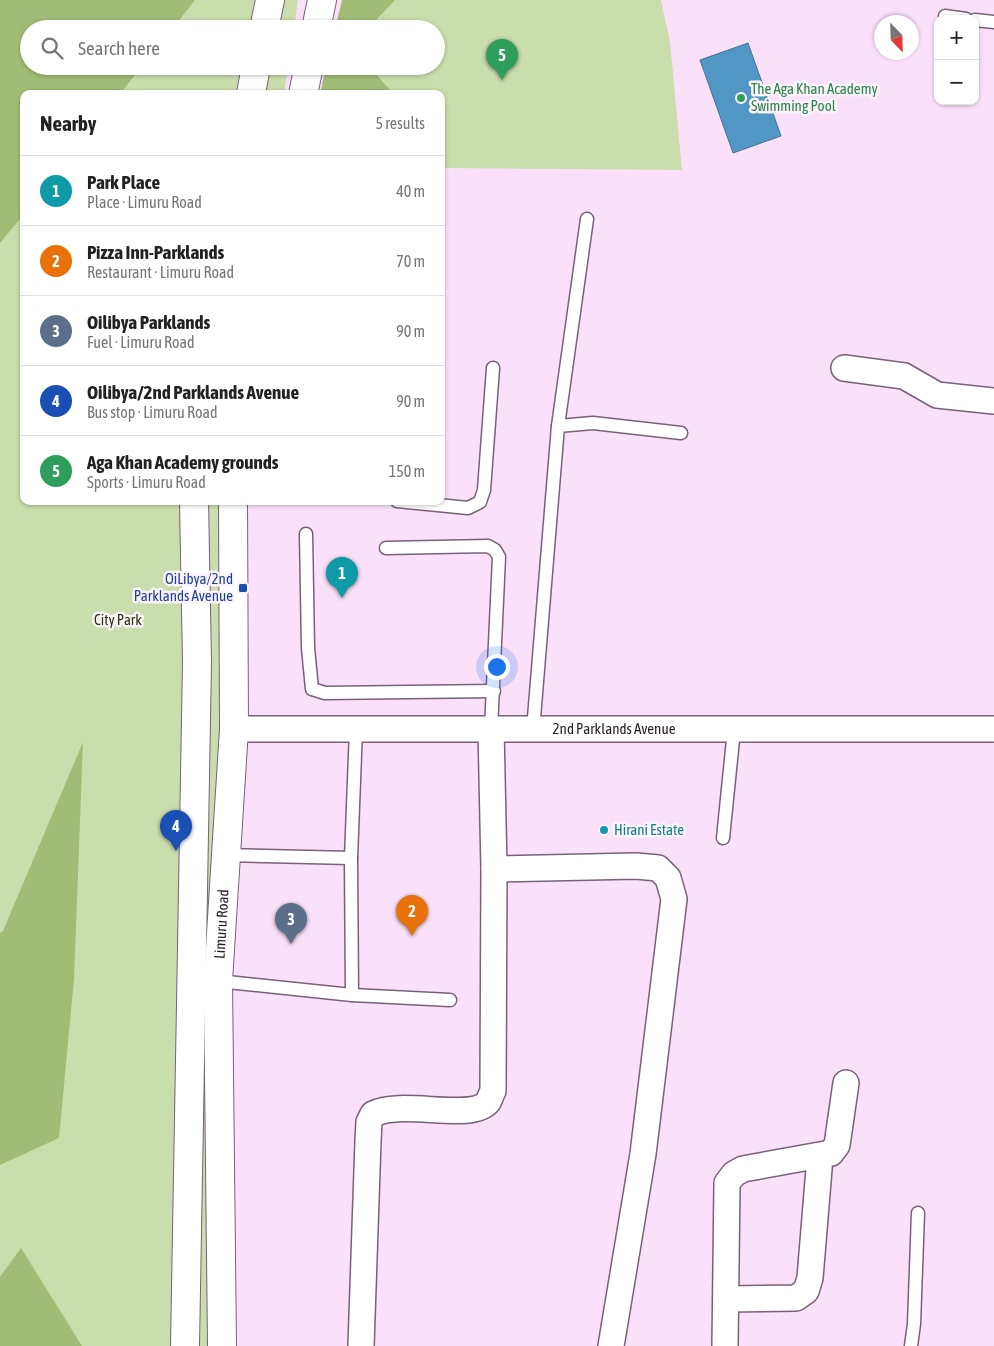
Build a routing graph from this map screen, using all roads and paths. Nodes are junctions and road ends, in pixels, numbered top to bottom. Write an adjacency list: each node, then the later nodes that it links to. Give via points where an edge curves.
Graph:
1 (270, 0): 3 (main road)
2 (322, 0): 4 (main road)
3 (266, 20)
4 (318, 20)
5 (979, 20): 6 (lane)
6 (994, 22)
7 (254, 75): 9 (main road)
8 (307, 75): 10 (main road)
9 (252, 90)
10 (304, 90)
11 (587, 220): 15 (lane)
12 (493, 368): 19 (lane, via 484,490 480,502 468,508)
13 (844, 368): 14 (street, via 904,376 937,395)
14 (994, 401)
15 (558, 426): 16 (lane, via 594,424); 27 (lane)
16 (681, 433)
17 (194, 505): 40 (main road, Limuru Road, via 197,662)
18 (233, 505): 23 (main road, Limuru Road)
19 (438, 505)
20 (306, 534): 22 (lane, via 312,689 325,692)
21 (386, 548): 22 (lane, via 488,546 495,550 499,557)
22 (494, 690): 25 (lane)
23 (234, 729): 24 (street, 2nd Parklands Avenue); 30 (main road, Limuru Road)
24 (356, 729): 25 (street, 2nd Parklands Avenue); 31 (lane)
25 (492, 729): 27 (street, 2nd Parklands Avenue); 32 (street)
26 (994, 729): 28 (street, 2nd Parklands Avenue)
27 (533, 730): 28 (street, 2nd Parklands Avenue)
28 (734, 730): 29 (lane)
29 (723, 838)
30 (225, 854): 31 (lane); 33 (main road, Limuru Road)
31 (352, 858): 34 (lane)
32 (494, 869): 42 (street, via 493,1091 488,1102 467,1111 390,1107 373,1114 368,1141); 43 (street, via 658,868 668,878 674,898 642,1154)
33 (218, 981): 34 (lane); 41 (main road, Limuru Road)
34 (352, 995): 35 (lane)
35 (450, 1000)
36 (846, 1083): 37 (street, via 837,1145 831,1153)
37 (820, 1156): 39 (street, via 743,1169 727,1183); 39 (street, via 810,1278 806,1291 796,1298)
38 (918, 1213): 45 (lane)
39 (727, 1299): 44 (street)
40 (185, 1346)
41 (222, 1346)
42 (361, 1346)
43 (611, 1346)
44 (725, 1346)
45 (911, 1346)

